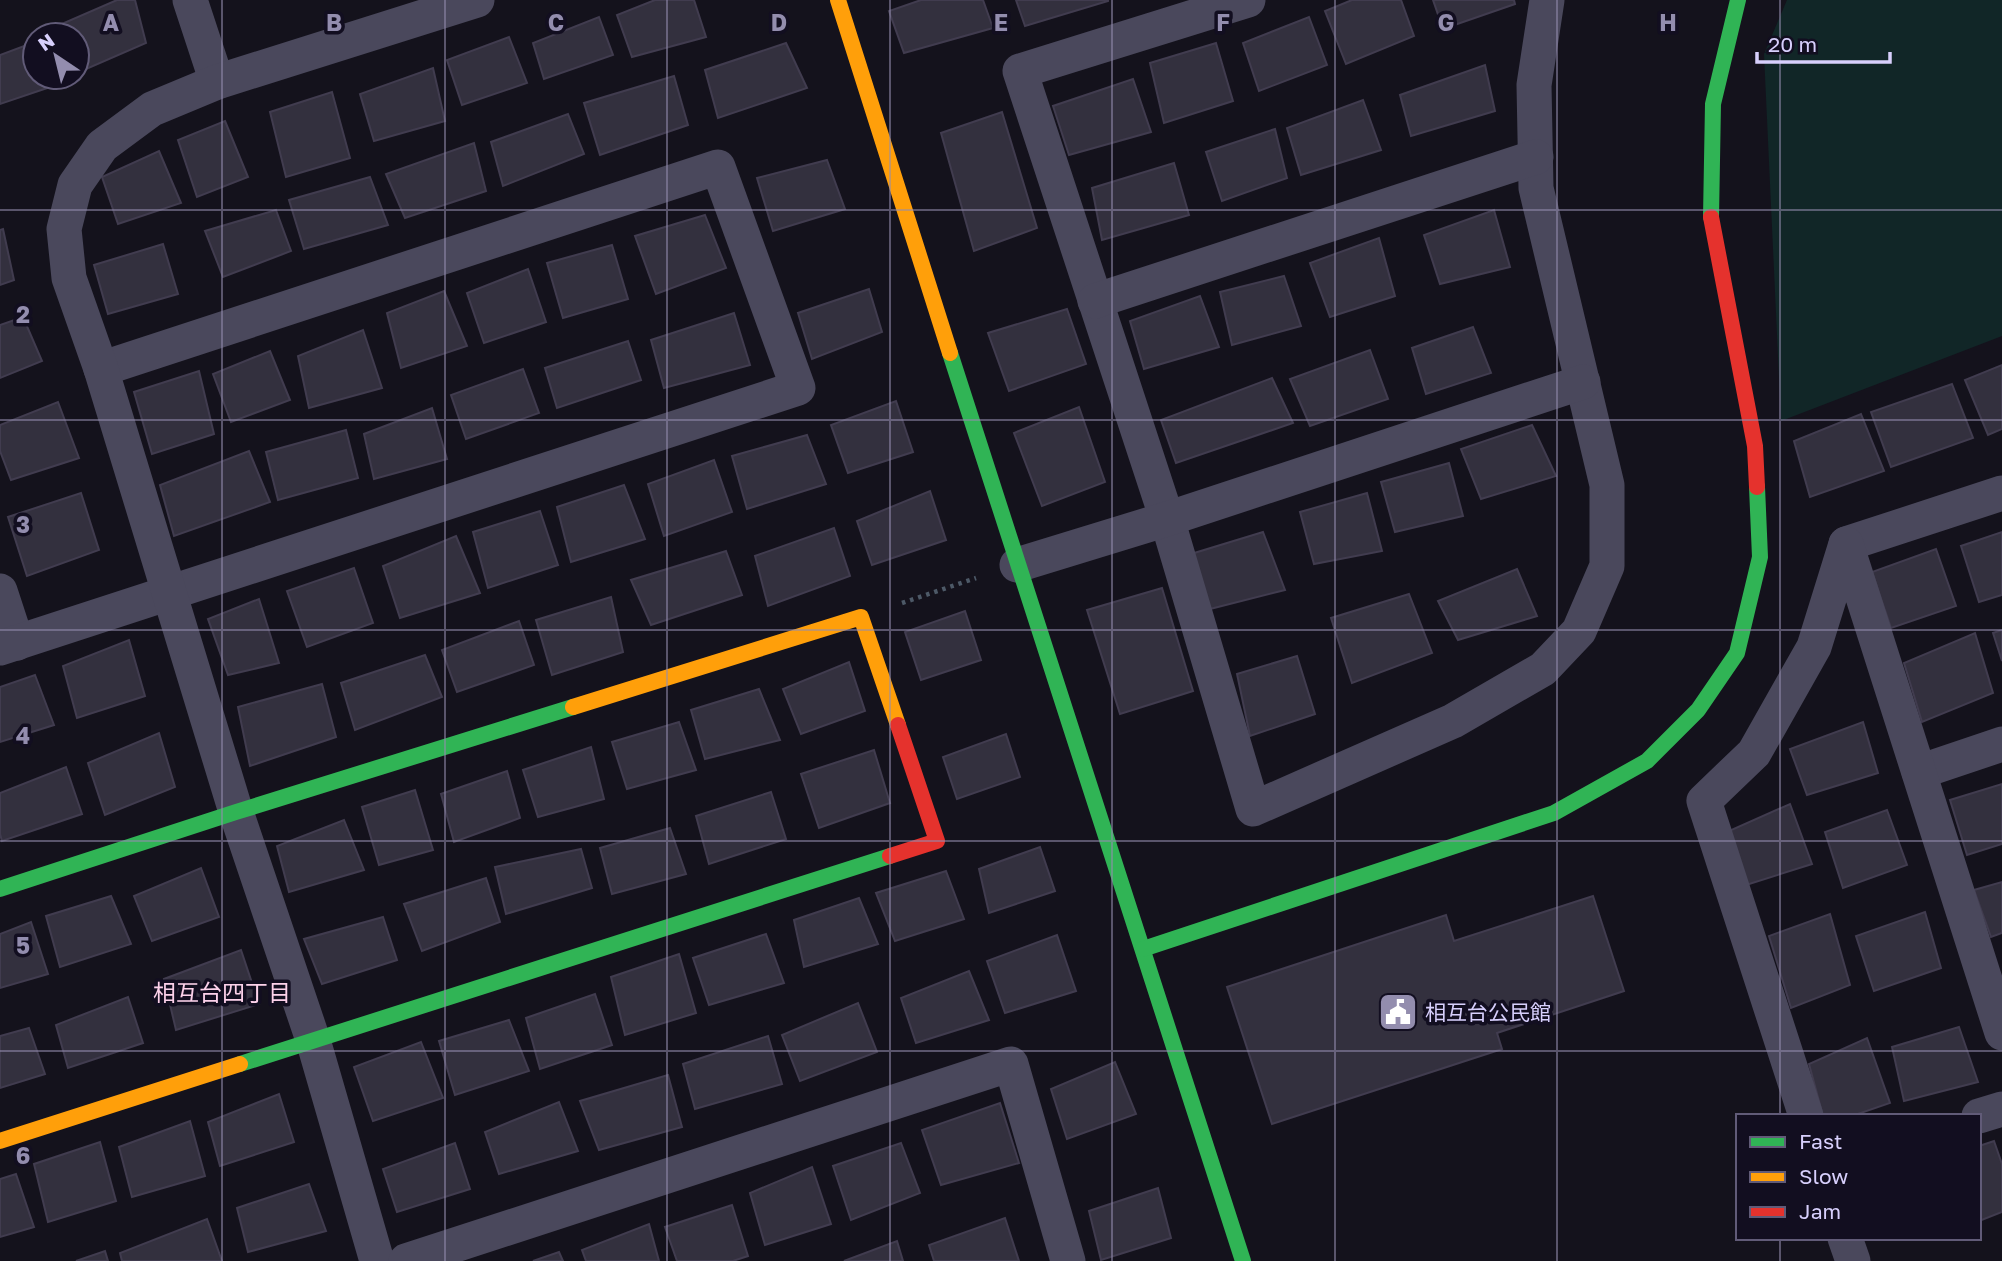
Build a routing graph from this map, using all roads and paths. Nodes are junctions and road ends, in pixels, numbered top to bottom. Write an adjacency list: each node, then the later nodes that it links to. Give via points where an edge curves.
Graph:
1 (190, 0): 7 (street)
2 (477, 0): 7 (street)
3 (838, 0): 15 (street)
4 (1248, 0): 9 (street, via 1020,71)
5 (1548, 0): 8 (street, via 1534,85)
6 (1738, 0): 24 (street, via 1713,104 1710,213 1755,446 1760,557 1737,653 1698,710 1647,761 1554,813)
7 (217, 82): 10 (street, via 152,109 102,146 75,185 64,229 69,278)
8 (1536, 157): 9 (street); 11 (street, via 1536,188)
9 (1096, 301): 13 (street)
10 (101, 369): 17 (street); 17 (street, via 718,167 798,388)
11 (1583, 382): 13 (street); 13 (street, via 1607,485 1606,566 1579,631 1543,669 1453,721 1253,809)
12 (2002, 493): 14 (street)
13 (1167, 519): 15 (street)
14 (1846, 544): 21 (street); 29 (street, via 1814,646 1754,753 1703,801)
15 (1017, 565): 18 (path); 24 (street)
16 (0, 591): 19 (street)
17 (170, 595): 19 (street); 22 (street)
18 (861, 617): 22 (street); 27 (street, via 937,841)
19 (8, 646)
20 (2002, 744): 21 (street)
21 (1919, 772): 25 (street)
22 (236, 812): 23 (street); 27 (street)
23 (0, 889)
24 (1143, 949): 36 (street)
25 (1996, 992): 26 (street)
26 (2002, 1033)
27 (313, 1040): 31 (street); 33 (street)
28 (2002, 1109): 30 (street)
29 (1805, 1114)
30 (1981, 1115)
31 (0, 1141)
32 (1846, 1240): 37 (street)
33 (377, 1261)
34 (407, 1261): 35 (street, via 1011,1064)
35 (1068, 1261)
36 (1243, 1261)
37 (1853, 1261)

